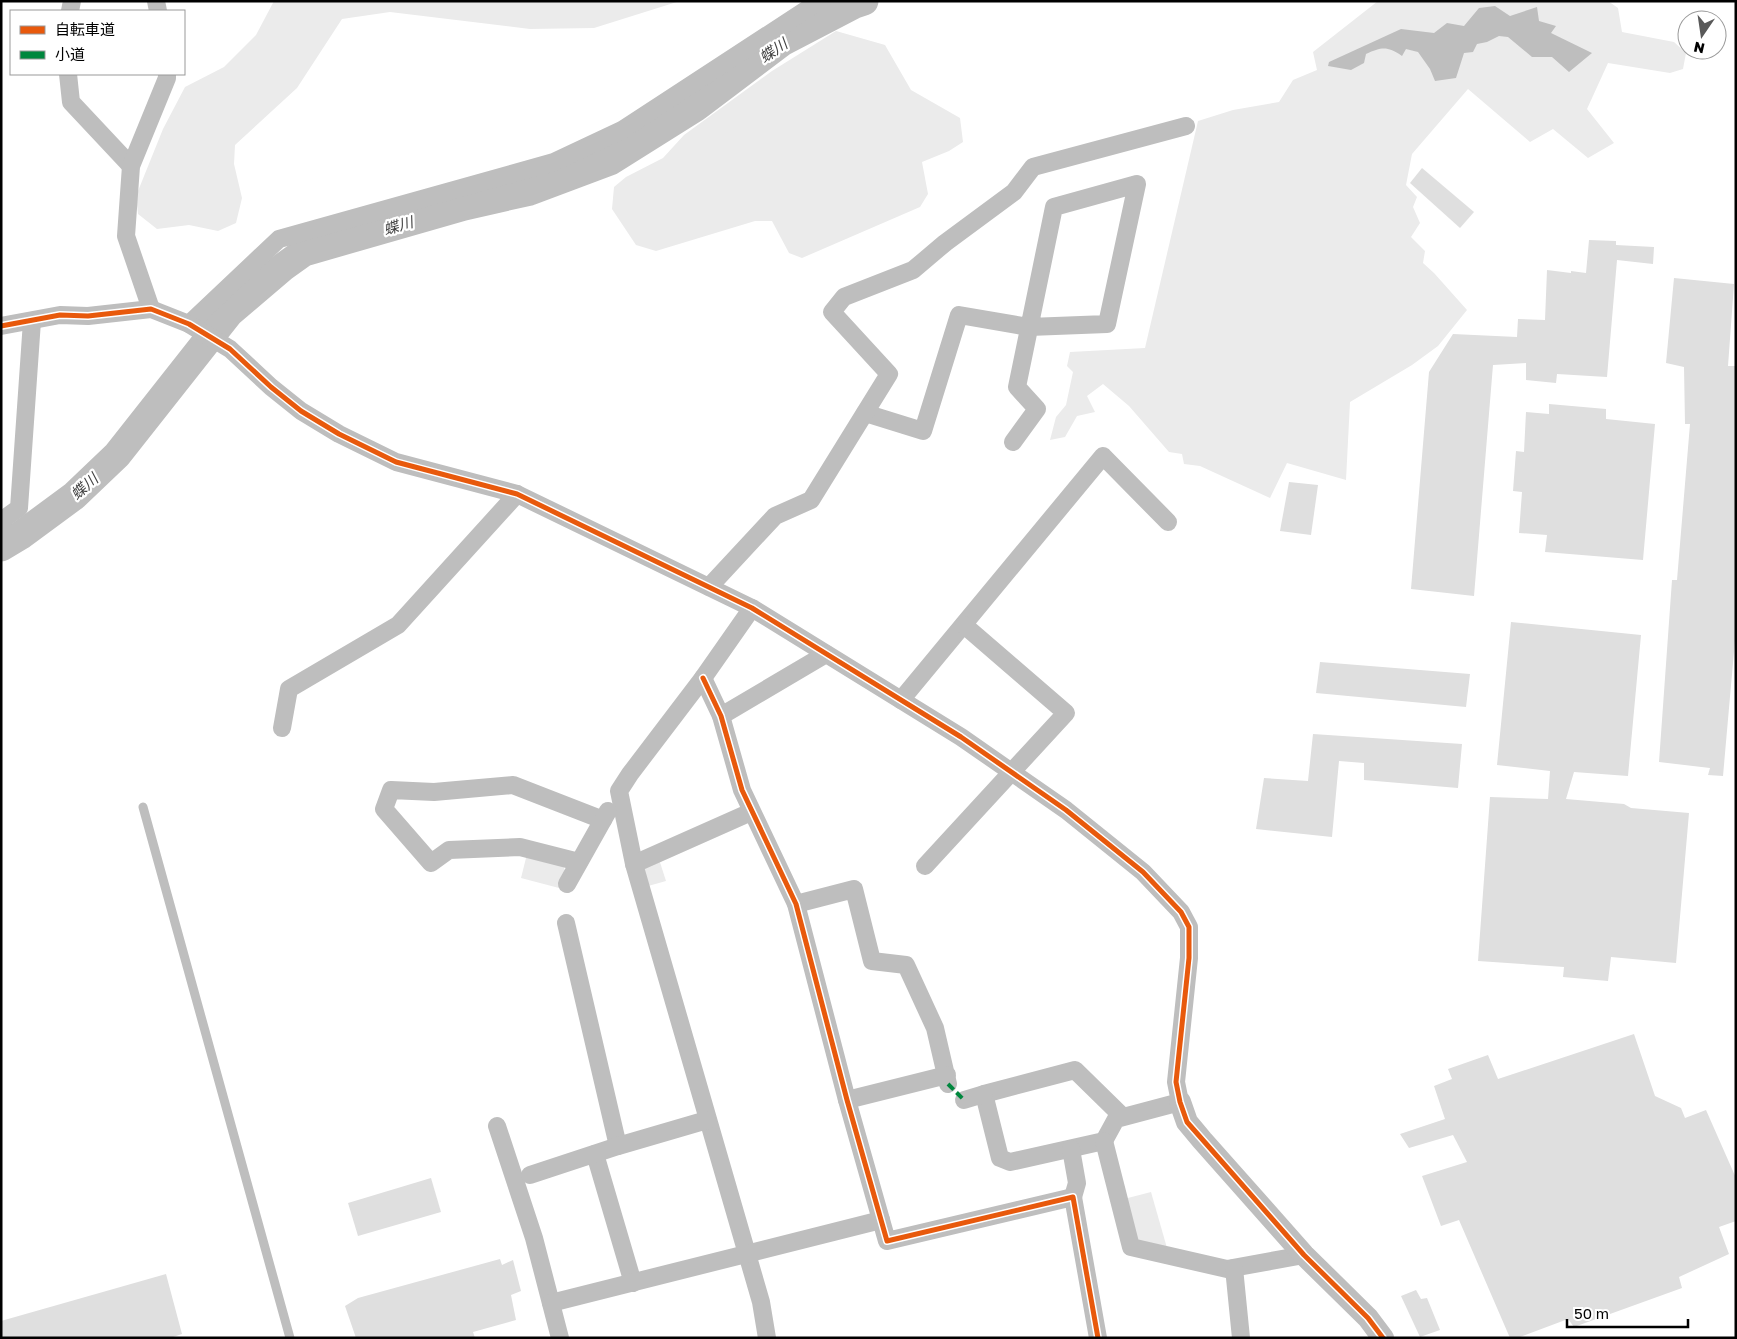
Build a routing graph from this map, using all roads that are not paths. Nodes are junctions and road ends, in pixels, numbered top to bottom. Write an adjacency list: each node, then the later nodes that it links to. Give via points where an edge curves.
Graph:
1 (822, 1): 8 (street, via 622,130 554,162 279,239)
2 (68, 75): 5 (street, via 71,102)
3 (167, 75): 5 (street)
4 (1186, 126): 11 (street, via 1033,167 1014,192 945,242 913,270 844,297 832,312 889,374)
5 (132, 166): 6 (street, via 126,236)
6 (151, 309): 7 (street, via 88,316 60,315); 8 (street)
7 (32, 322): 9 (street); 14 (street, via 19,508)
8 (189, 324): 13 (street, via 230,350 301,411 339,434 396,462)
9 (1, 326)
10 (1029, 327): 10 (street, via 1107,324 1137,184 1054,207); 11 (street, via 959,315 923,431); 12 (street, via 1017,387 1037,409)
11 (865, 413): 16 (street, via 811,500 775,516)
12 (1013, 442)
13 (517, 494): 16 (street); 23 (street, via 398,625 290,689)
14 (1, 521)
15 (1168, 522): 18 (street, via 1103,456)
16 (709, 587): 17 (street)
17 (752, 608): 19 (street); 20 (street)
18 (964, 625): 21 (street); 24 (street, via 1066,713)
19 (826, 654): 21 (street); 22 (street)
20 (703, 678): 22 (street); 25 (street)
21 (902, 700): 24 (street)
22 (721, 716): 27 (street)
23 (282, 728)
24 (1011, 772): 31 (street); 38 (street, via 1066,810 1143,872 1181,912 1189,927 1189,958 1176,1082)
25 (619, 791): 28 (street); 30 (street)
26 (143, 807): 54 (lane)
27 (750, 812): 30 (street); 33 (street)
28 (603, 820): 29 (street); 29 (street, via 513,785 434,792 391,790 384,809 431,863 449,850 520,846)
29 (579, 862): 32 (street)
30 (634, 864): 40 (street)
31 (925, 866)
32 (567, 884)
33 (796, 904): 36 (street); 36 (street, via 854,889 872,961 906,965 935,1028 947,1079)
34 (566, 923): 43 (street)
35 (984, 1094): 37 (street); 39 (street, via 1075,1070); 44 (street, via 1000,1158 1010,1162)
36 (847, 1100): 48 (street)
37 (964, 1100)
38 (1180, 1102): 39 (street); 50 (street, via 1187,1122)
39 (1123, 1117): 42 (street, via 1116,1119)
40 (707, 1120): 43 (street); 49 (street)
41 (497, 1126): 53 (street, via 534,1238)
42 (1104, 1141): 44 (street); 51 (street, via 1131,1247)
43 (618, 1146): 45 (street)
44 (1071, 1149): 47 (street, via 1077,1183)
45 (595, 1154): 46 (street); 52 (street)
46 (530, 1176)
47 (1073, 1197): 48 (street, via 887,1241); 57 (street)
48 (881, 1220): 49 (street)
49 (747, 1255): 52 (street); 56 (street, via 761,1302)
50 (1304, 1255): 51 (street); 59 (street, via 1368,1318)
51 (1234, 1268): 58 (street)
52 (632, 1283): 53 (street)
53 (551, 1304): 55 (street)
54 (290, 1338)
55 (560, 1338)
56 (767, 1338)
57 (1098, 1338)
58 (1241, 1338)
59 (1383, 1338)

